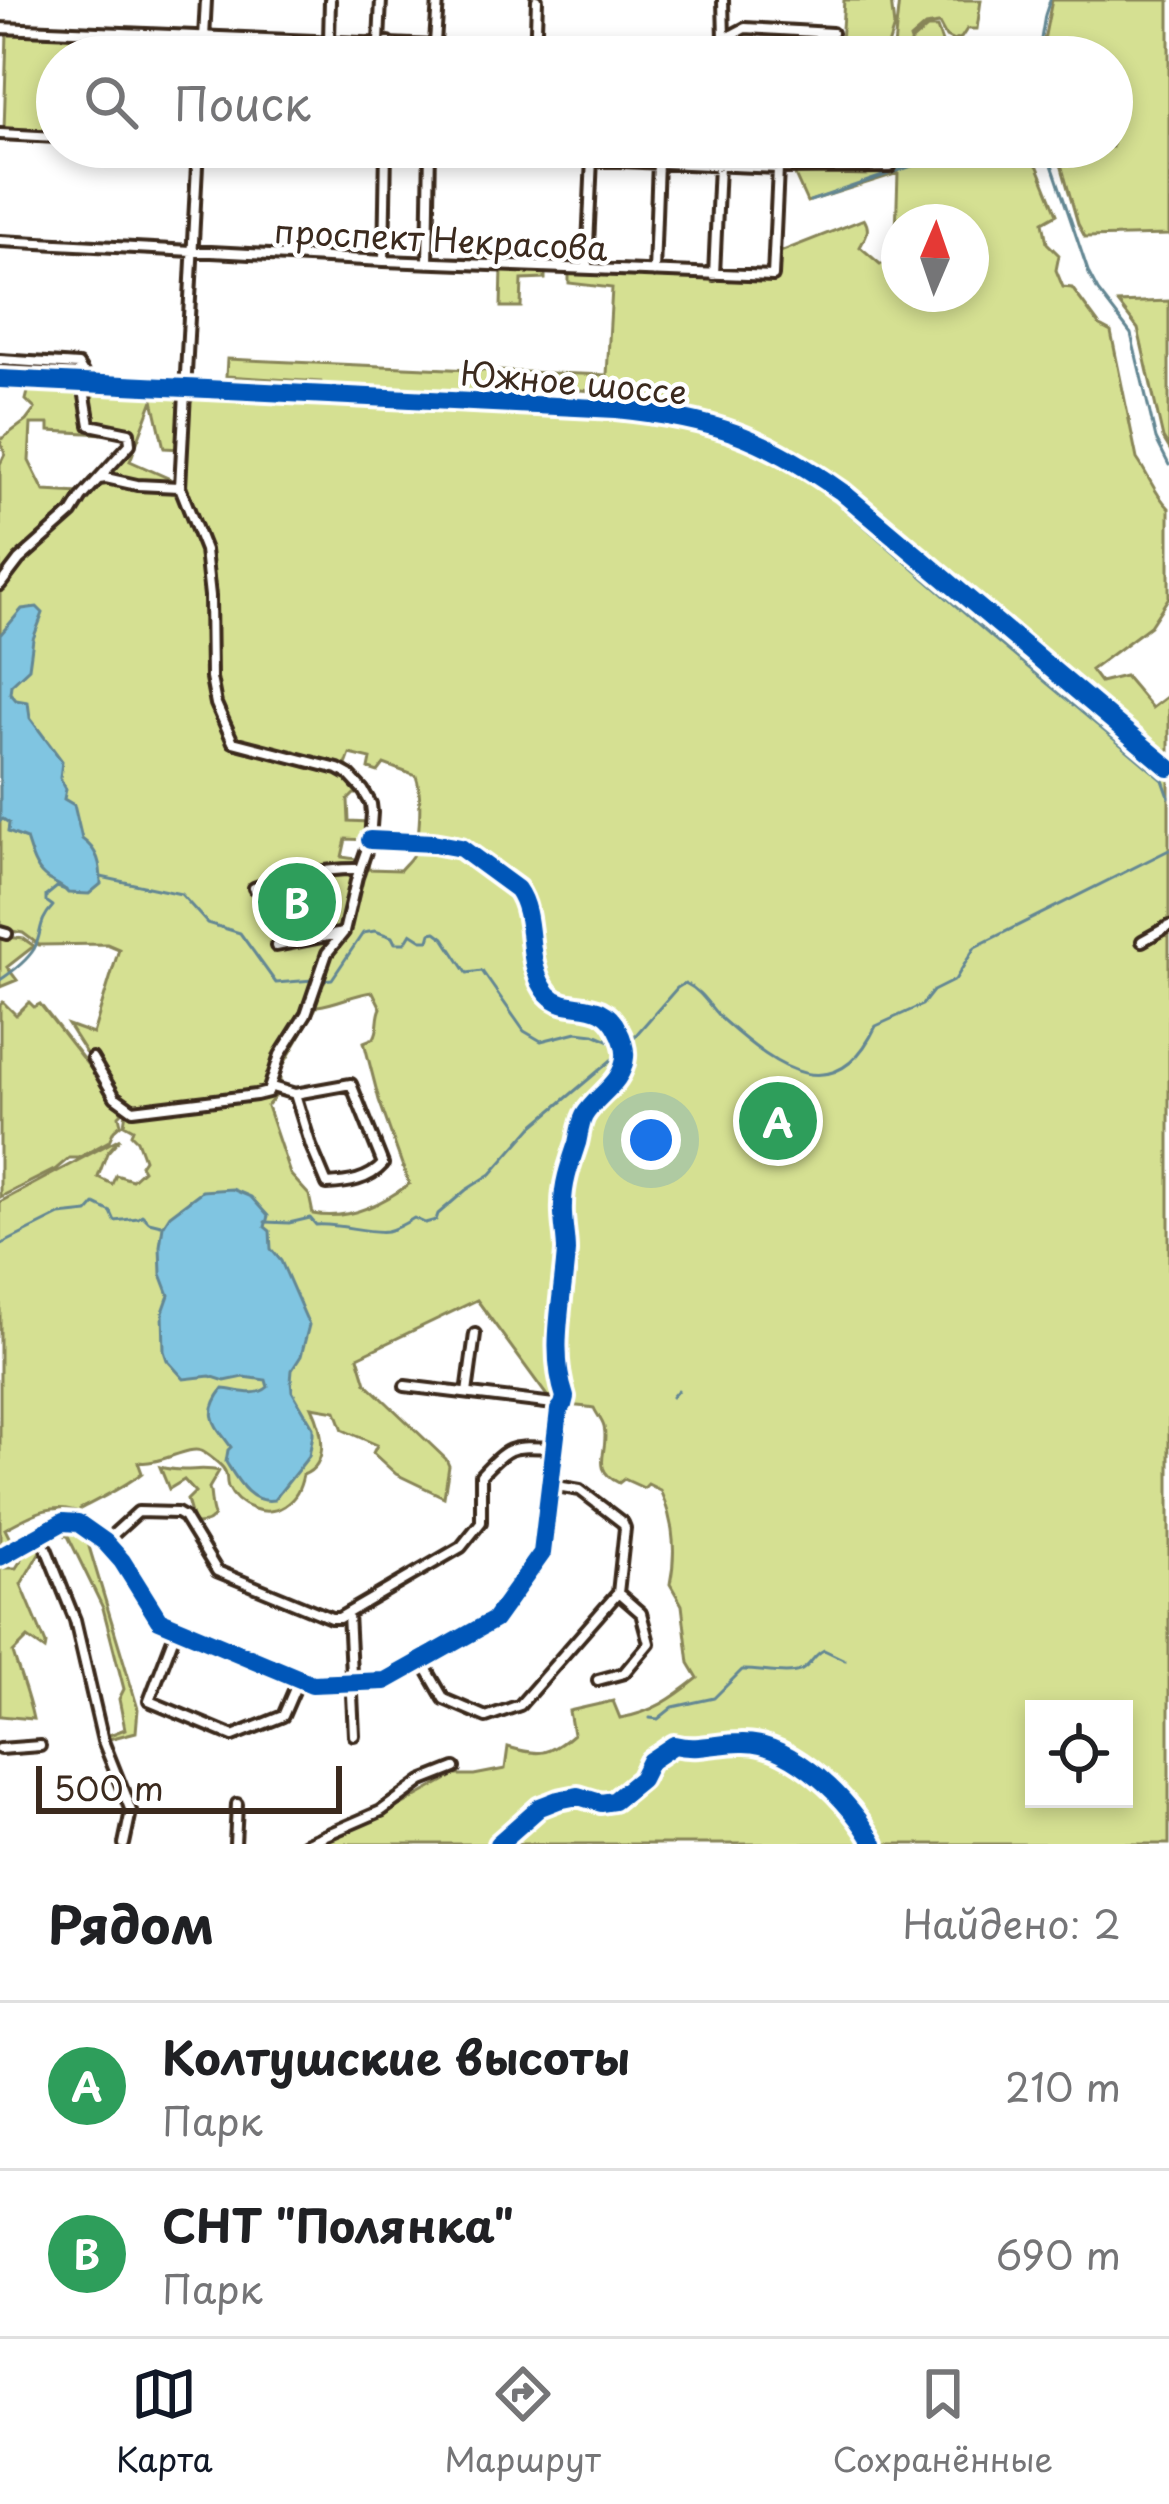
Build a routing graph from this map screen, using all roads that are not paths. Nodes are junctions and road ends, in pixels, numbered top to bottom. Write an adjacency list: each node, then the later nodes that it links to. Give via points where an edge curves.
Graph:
1 (206, 0): 10 (street)
2 (330, 0): 11 (street)
3 (381, 0): 12 (street)
4 (438, 0): 13 (street)
5 (537, 0): 14 (street)
6 (723, 0): 15 (street)
7 (0, 28): 9 (street)
8 (832, 34): 16 (street, via 745,28)
9 (163, 36)
10 (204, 36)
11 (328, 36)
12 (383, 36)
13 (436, 36)
14 (536, 36)
15 (724, 36)
16 (730, 36)
17 (0, 134): 18 (street)
18 (36, 136)
19 (197, 168): 27 (street)
20 (386, 168): 28 (street)
21 (430, 168): 29 (street)
22 (592, 168): 30 (street)
23 (658, 168): 31 (street)
24 (719, 168): 32 (street)
25 (778, 168): 32 (street, проспект Некрасова, via 772,276)
26 (0, 241): 27 (street, проспект Некрасова)
27 (193, 250): 28 (street, проспект Некрасова); 36 (street)
28 (384, 261): 29 (street, проспект Некрасова)
29 (428, 263): 30 (street, проспект Некрасова)
30 (587, 268): 31 (street, проспект Некрасова)
31 (654, 272): 32 (street, проспект Некрасова)
32 (714, 274)
33 (0, 360): 35 (street, via 78,365)
34 (0, 379): 35 (street, Южное шоссе)
35 (84, 384): 36 (street, Южное шоссе); 37 (street, via 89,425 129,434 130,444)
36 (187, 388): 38 (street); 40 (street, Южное шоссе, via 616,409 706,422 759,441 842,492)
37 (98, 480): 38 (street); 39 (street)
38 (180, 487): 41 (street, via 205,550 212,678 232,742 349,775 370,804)
39 (0, 585)
40 (1169, 768)
41 (370, 840): 42 (street); 54 (street, via 461,848 518,890 548,994 599,1009 620,1035 620,1075 585,1114 564,1180 556,1330)
42 (360, 869): 43 (street); 45 (street)
43 (254, 888)
44 (1169, 926): 46 (street)
45 (344, 932): 47 (street); 49 (street, via 327,953)
46 (1142, 941)
47 (277, 946)
48 (92, 1058): 49 (street, via 133,1110)
49 (272, 1087): 50 (street)
50 (295, 1094): 50 (street, via 327,1184 382,1168 351,1084)
51 (475, 1334): 53 (street)
52 (405, 1386): 53 (street)
53 (467, 1393): 54 (street)
54 (561, 1408): 55 (street)
55 (554, 1448): 56 (street); 61 (street, via 508,1450 481,1475 481,1522 461,1547)
56 (551, 1485): 60 (street, via 580,1490 623,1523); 63 (street, via 542,1553 499,1616)
57 (105, 1542): 59 (street, via 71,1520); 61 (street, via 137,1512 176,1514 217,1570 331,1618); 62 (street, via 154,1616)
58 (46, 1548): 72 (street, via 131,1811)
59 (0, 1556)
60 (617, 1593): 63 (street, via 520,1705 486,1717 444,1699); 65 (street, via 640,1613 649,1643 624,1673)
61 (348, 1613): 66 (street)
62 (177, 1628): 64 (street); 64 (street, via 149,1700 233,1736 284,1716)
63 (422, 1661): 66 (street, via 385,1681)
64 (299, 1679): 66 (street)
65 (598, 1679)
66 (352, 1682): 67 (street)
67 (354, 1735)
68 (35, 1746): 69 (street)
69 (0, 1749)
70 (455, 1768): 74 (street)
71 (237, 1804): 73 (street)
72 (124, 1844)
73 (236, 1844)
74 (305, 1844)

